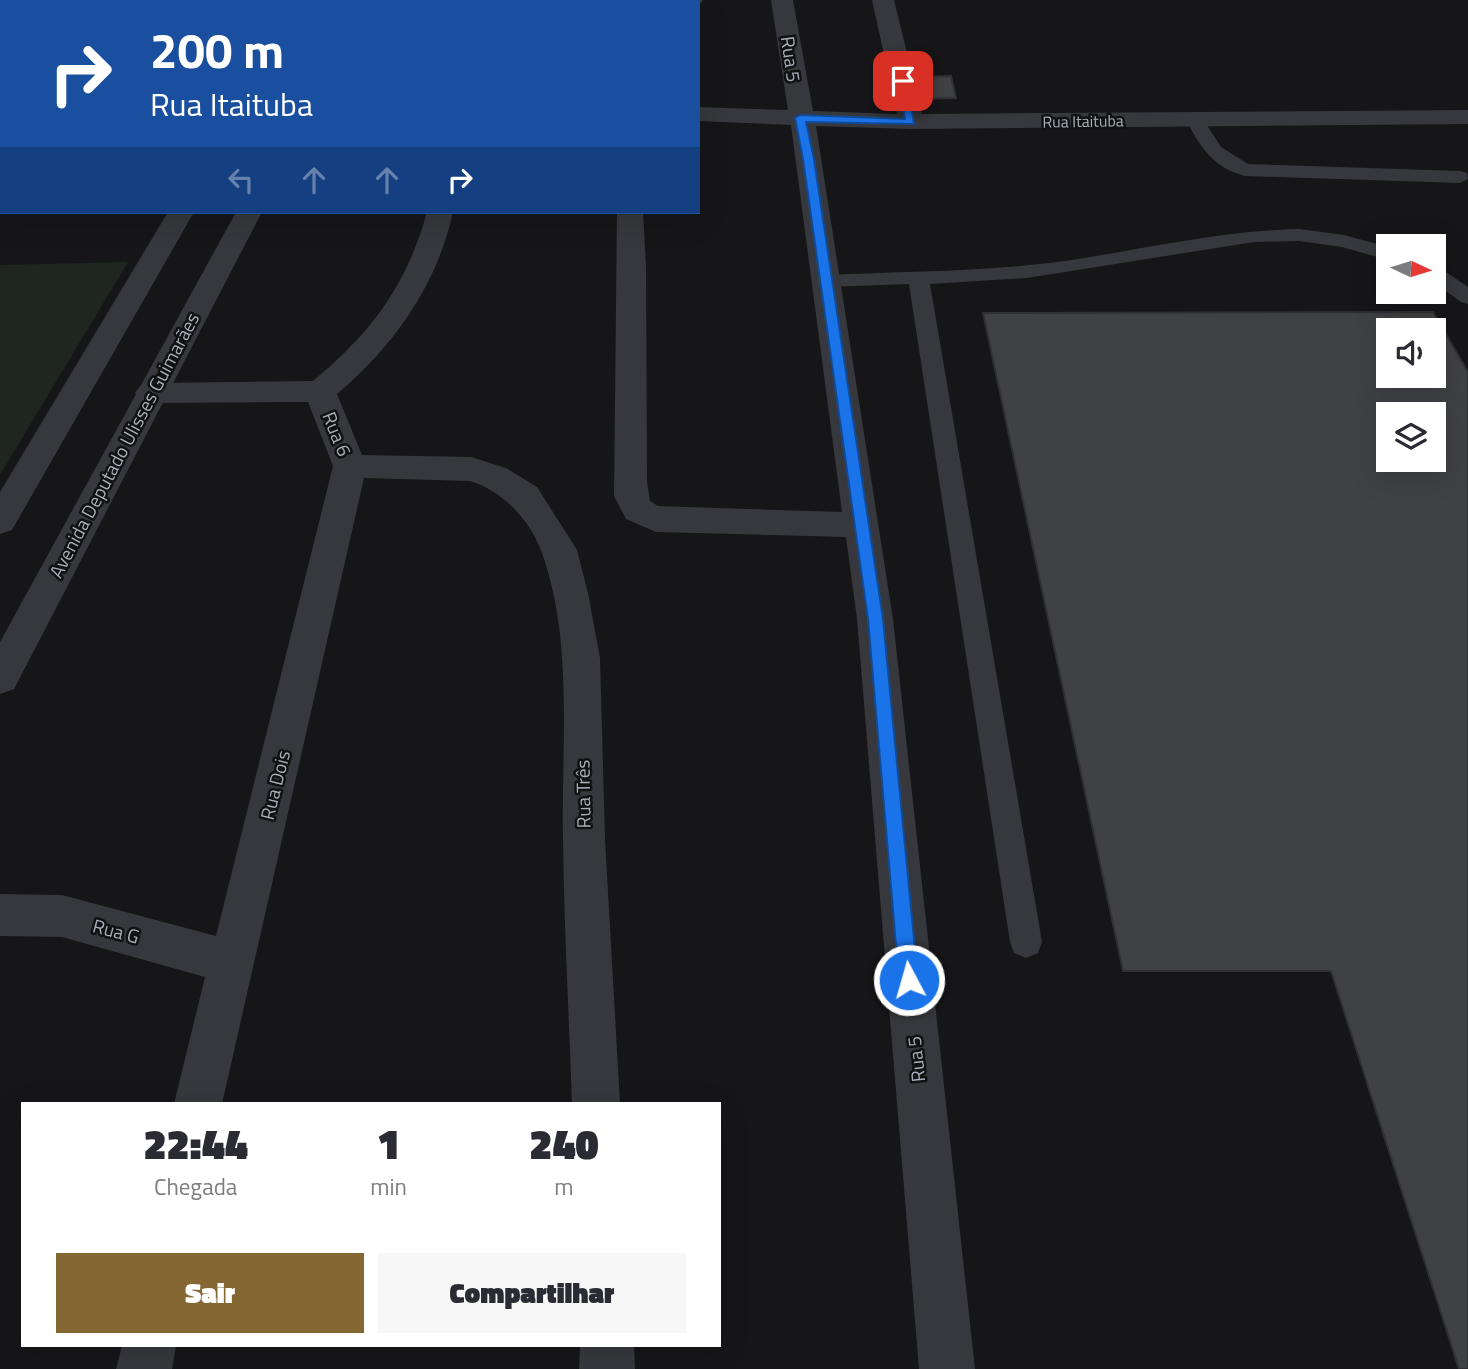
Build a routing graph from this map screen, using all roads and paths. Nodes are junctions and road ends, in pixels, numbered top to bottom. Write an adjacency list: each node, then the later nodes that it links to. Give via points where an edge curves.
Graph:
1 (782, 0): 5 (street, Rua 5)
2 (883, 0): 7 (street)
3 (700, 114): 5 (street, Rua Itaituba)
4 (1468, 117): 6 (street, Rua Itaituba)
5 (800, 118): 7 (street, Rua Itaituba); 14 (street, Rua 5)
6 (1195, 120): 7 (street, Rua Itaituba); 8 (lane, via 1212,152 1245,170)
7 (911, 122)
8 (1460, 177)
9 (440, 214): 17 (street, via 427,257 382,332 362,357)
10 (630, 214): 22 (street, via 631,499 642,516)
11 (211, 220): 18 (street, Avenida Deputado Ulisses Guimarães); 21 (street, Avenida Deputado Ulisses Guimarães)
12 (1376, 249): 13 (lane, via 1311,234 1264,234 1028,272)
13 (918, 277): 14 (lane); 25 (lane)
14 (826, 281): 22 (street, Rua 5)
15 (1446, 281): 16 (lane)
16 (1468, 297)
17 (320, 391): 18 (street, Rua 6); 19 (street, Rua 6)
18 (151, 393): 23 (street, Avenida Deputado Ulisses Guimarães)
19 (350, 466): 20 (street, Rua 6, via 471,470 494,476); 26 (street, Rua Dois)
20 (525, 496): 28 (street, Rua Três, via 559,550 581,658)
21 (0, 522)
22 (860, 525): 33 (street, Rua 5, via 876,619)
23 (0, 678)
24 (0, 915): 26 (street, Rua G, via 62,916)
25 (1026, 942)
26 (230, 962): 27 (street, Rua Dois)
27 (198, 1102)
28 (596, 1102)
29 (149, 1347): 31 (street)
30 (607, 1347): 32 (street)
31 (145, 1369)
32 (607, 1369)
33 (947, 1369)

